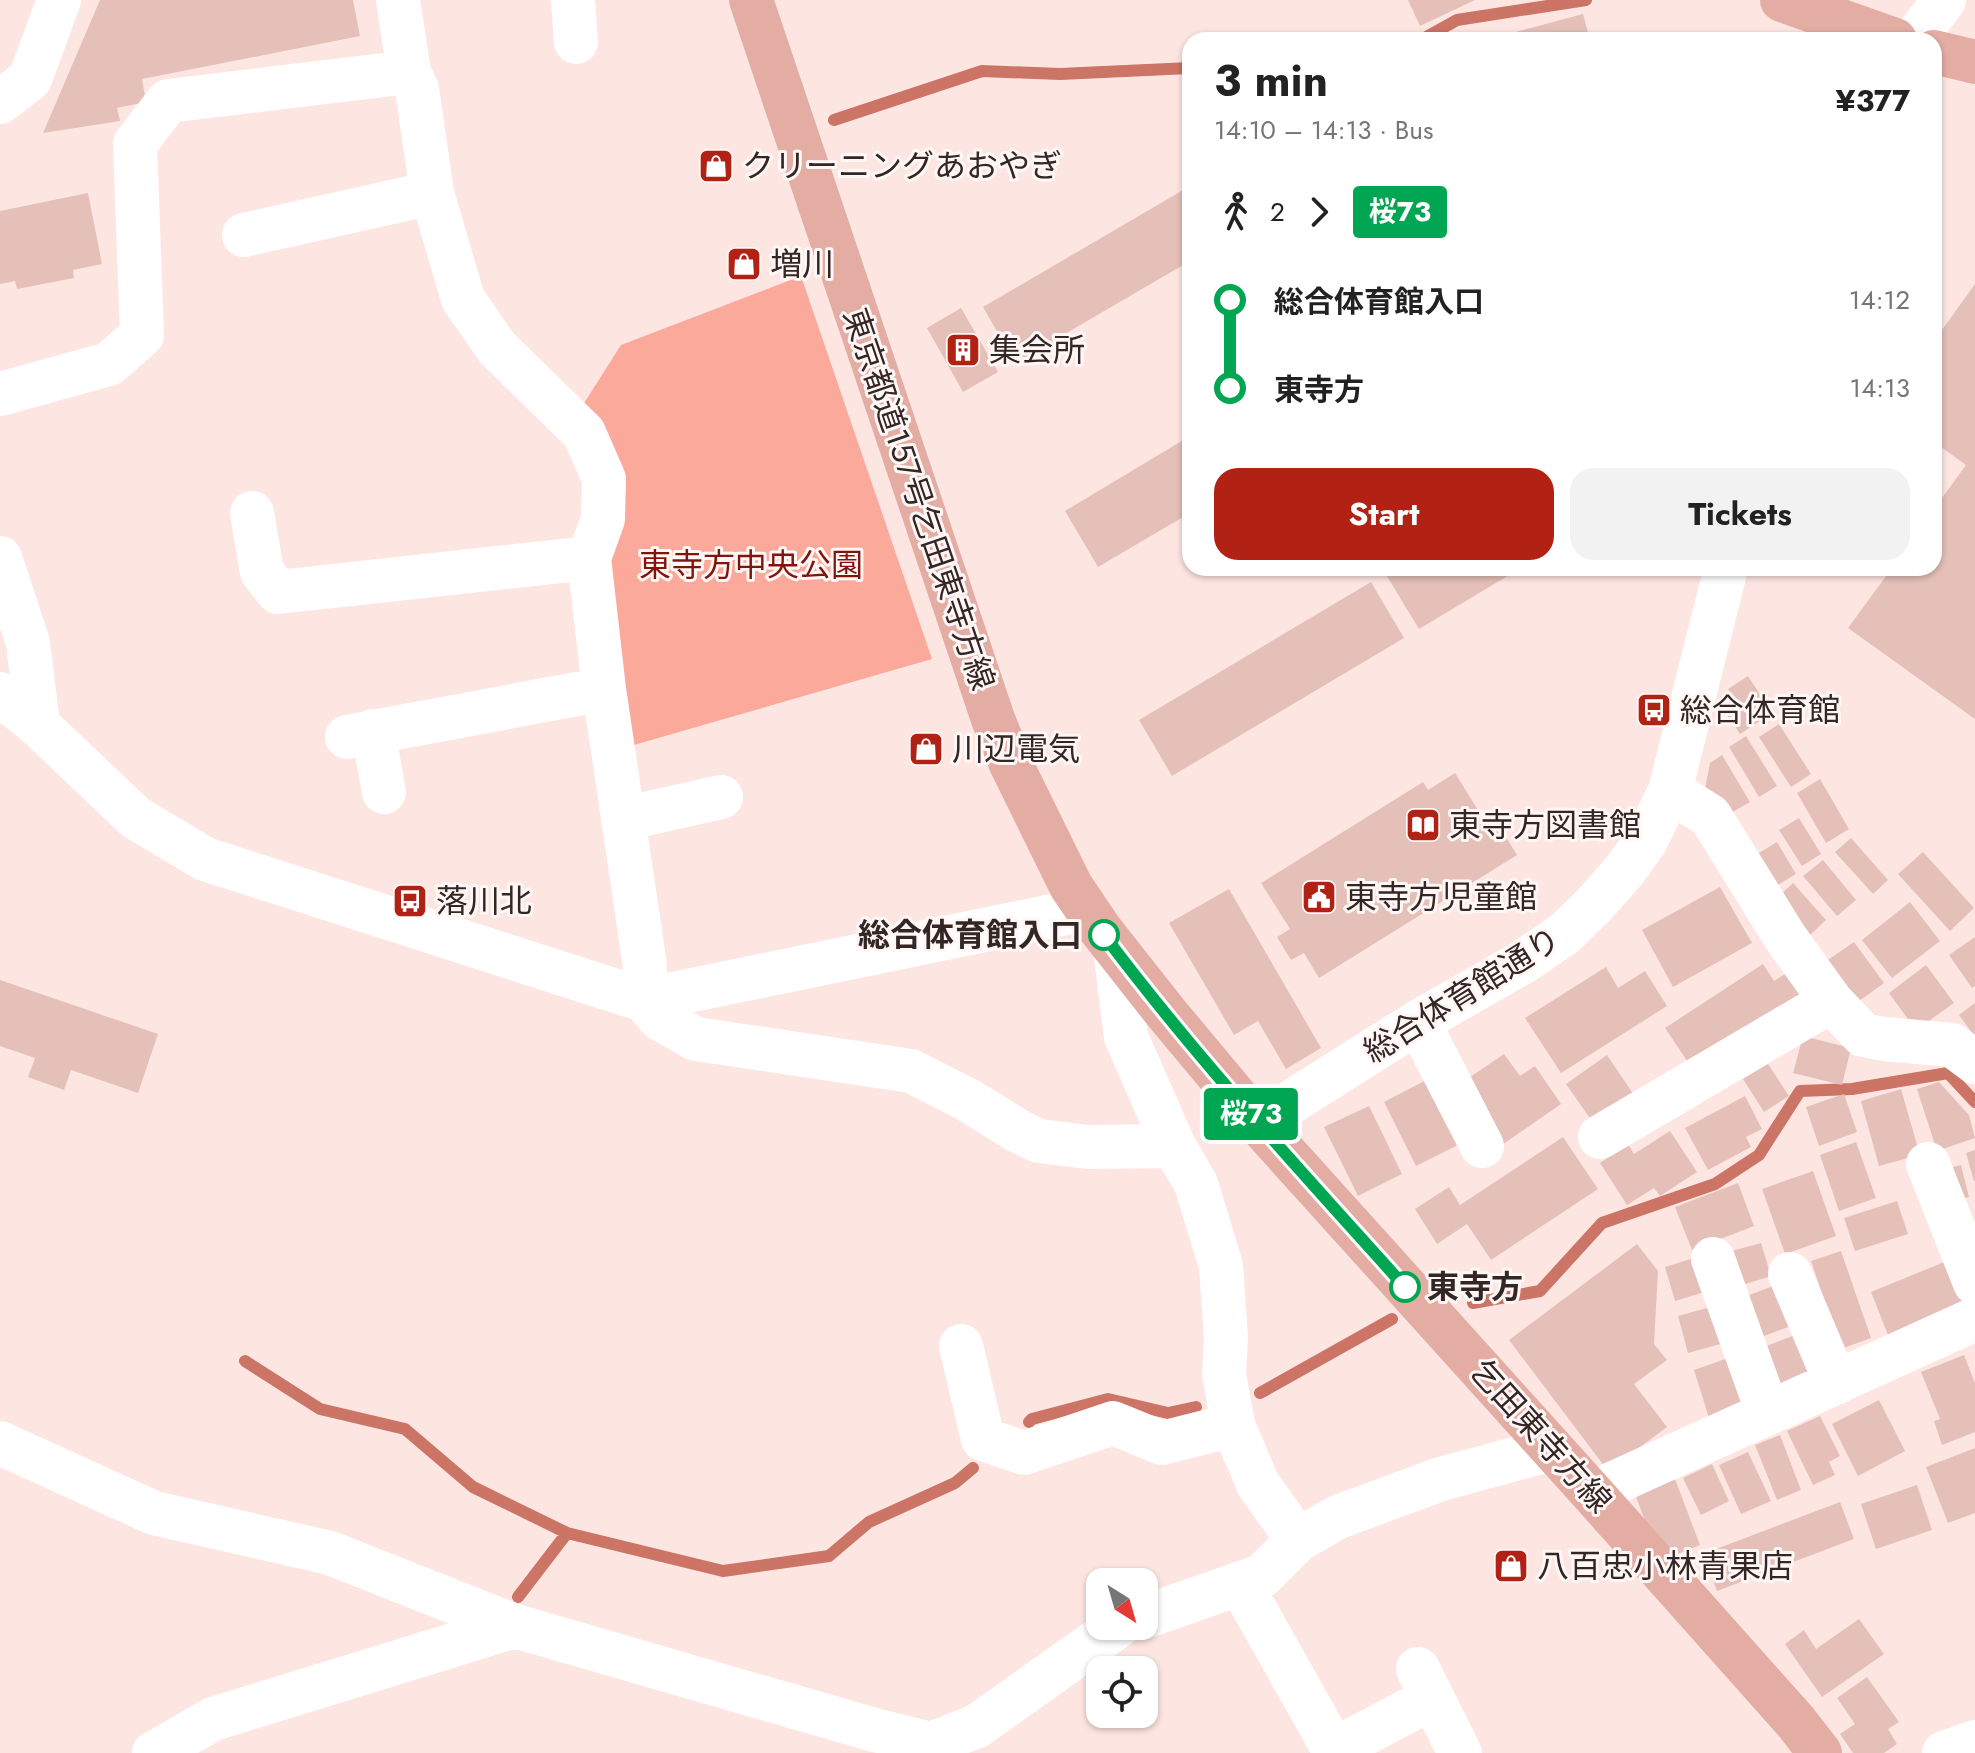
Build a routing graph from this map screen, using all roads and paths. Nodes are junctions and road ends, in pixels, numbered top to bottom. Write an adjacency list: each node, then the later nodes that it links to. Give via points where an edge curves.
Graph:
1 (59, 0): 11 (street, via 30,79)
2 (398, 0): 10 (street)
3 (751, 0): 26 (main road, 東京都道157号乞田東寺方線, via 993,719 1052,850)
4 (1782, 0): 6 (main road)
5 (1944, 0): 7 (street)
6 (1872, 32)
7 (1920, 32)
8 (1942, 54): 9 (main road)
9 (1975, 62)
10 (409, 72): 12 (street, via 417,89); 14 (street, via 168,101 135,144 142,335 109,364)
11 (0, 102)
12 (432, 193): 13 (street); 17 (street, via 463,299 497,348 584,433 604,479 603,519)
13 (244, 235)
14 (0, 394)
15 (252, 513): 17 (street, via 262,572 278,592)
16 (0, 558): 21 (street, via 28,643)
17 (589, 558): 19 (street)
18 (1724, 576): 22 (street, 総合体育館通り)
19 (604, 689): 23 (street, via 360,734); 25 (street)
20 (0, 694): 21 (street)
21 (38, 725): 28 (street, via 136,818 205,859)
22 (1670, 791): 29 (street, via 1710,816); 30 (street, 総合体育館通り, via 1624,871 1564,934)
23 (384, 792)
24 (721, 797): 25 (street)
25 (623, 819): 28 (street, via 645,966)
26 (1086, 909): 27 (main road, 東京都道157号乞田東寺方線); 28 (street)
27 (1115, 949): 32 (main road, 東京都道157号乞田東寺方線); 34 (street, via 1126,1037)
28 (644, 1000): 34 (street, via 659,1018 696,1039 911,1071 1039,1141 1088,1147)
29 (1831, 1001): 31 (street, via 1863,1035 1952,1045); 33 (street)
30 (1418, 1022): 32 (street, 総合体育館通り); 35 (street)
31 (1975, 1062)
32 (1258, 1123): 46 (main road, 乞田東寺方線)
33 (1600, 1137)
34 (1174, 1146): 44 (street, via 1196,1184 1221,1266 1224,1374)
35 (1482, 1146)
36 (1928, 1164): 39 (street)
37 (1713, 1259): 43 (street)
38 (1790, 1274): 42 (street)
39 (1975, 1283)
40 (1975, 1319): 42 (street)
41 (961, 1346): 44 (street, via 983,1439 1024,1453 1113,1423 1162,1443)
42 (1836, 1383): 43 (street)
43 (1768, 1413): 47 (street)
44 (1233, 1425): 48 (street, via 1258,1484)
45 (0, 1443): 51 (street, via 154,1513 330,1553)
46 (1552, 1449): 47 (main road, 乞田東寺方線); 48 (street, via 1441,1479 1338,1517)
47 (1592, 1493): 57 (main road, 乞田東寺方線)
48 (1298, 1540): 49 (street, via 1262,1576)
49 (1240, 1583): 50 (street); 56 (street, via 1334,1750 1425,1684)
50 (1158, 1612)
51 (515, 1626): 54 (street); 55 (street, via 213,1719)
52 (1098, 1640): 54 (street, via 977,1726)
53 (1975, 1742): 58 (street)
54 (932, 1748)
55 (154, 1753)
56 (1460, 1753)
57 (1820, 1753)
58 (1944, 1753)

